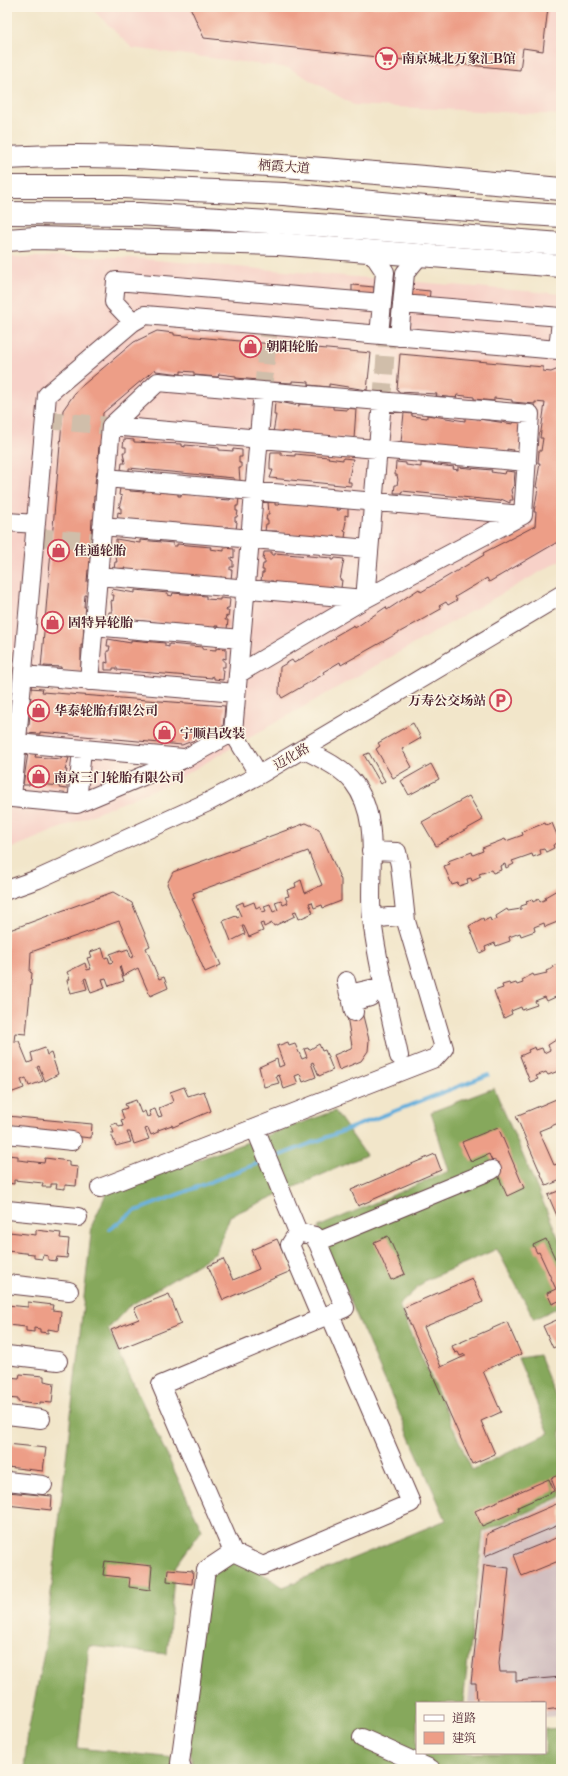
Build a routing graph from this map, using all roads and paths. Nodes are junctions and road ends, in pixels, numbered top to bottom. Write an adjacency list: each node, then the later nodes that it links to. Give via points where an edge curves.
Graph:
1 (7, 158): 3 (main road, 栖霞大道, via 145,157 344,170)
2 (7, 187): 5 (main road, via 123,187 284,194)
3 (561, 189)
4 (7, 213): 7 (main road, via 146,215 318,225)
5 (561, 216)
6 (7, 240): 8 (main road, via 34,238 278,244)
7 (561, 244)
8 (371, 251): 9 (main road); 11 (street, via 385,272)
9 (420, 254): 10 (main road); 12 (street, via 405,273)
10 (561, 266)
11 (382, 303): 14 (street, via 116,281 114,302); 15 (street)
12 (402, 304): 13 (street); 16 (street)
13 (561, 318): 17 (street)
14 (133, 322): 15 (street, via 145,315); 29 (street, via 47,394)
15 (379, 335): 16 (street)
16 (399, 337): 17 (street)
17 (560, 352)
18 (263, 391): 19 (street); 20 (street, via 158,382); 21 (street)
19 (382, 401): 22 (street); 23 (street, via 530,414)
20 (111, 426): 21 (street); 24 (street)
21 (259, 439): 22 (street); 25 (street)
22 (378, 450): 23 (street); 26 (street)
23 (526, 462): 27 (street)
24 (106, 478): 25 (street); 30 (street)
25 (254, 492): 26 (street); 31 (street)
26 (373, 502): 27 (street); 32 (street)
27 (522, 514): 35 (street)
28 (7, 522): 29 (street)
29 (36, 524): 40 (street)
30 (102, 526): 31 (street); 33 (street)
31 (250, 539): 32 (street); 34 (street)
32 (369, 549): 35 (street)
33 (98, 576): 34 (street); 37 (street)
34 (246, 588): 35 (street); 38 (street)
35 (365, 598): 39 (street)
36 (559, 600): 46 (street, 迈化路)
37 (94, 626): 38 (street); 41 (street)
38 (241, 639): 39 (street)
39 (238, 674): 42 (street)
40 (23, 675): 41 (street); 44 (street)
41 (89, 681): 42 (street)
42 (236, 693): 43 (street)
43 (232, 732): 47 (street); 48 (street)
44 (17, 743): 45 (street); 49 (street, via 12,798)
45 (82, 748): 47 (street); 49 (street)
46 (303, 749): 48 (street, 迈化路); 50 (street, via 334,765 353,782 364,800 370,821)
47 (186, 758): 49 (street)
48 (259, 775): 51 (street, 迈化路, via 199,806 38,879)
49 (77, 804)
50 (372, 851): 52 (street, via 396,852 400,865); 53 (street)
51 (7, 890)
52 (405, 915): 53 (street); 57 (street, via 444,1048 435,1058)
53 (372, 919): 54 (street)
54 (385, 989): 55 (street); 56 (street)
55 (350, 997)
56 (398, 1056)
57 (255, 1128): 61 (street); 64 (street)
58 (7, 1134): 59 (street)
59 (72, 1140)
60 (492, 1170): 65 (street)
61 (100, 1188)
62 (7, 1210): 63 (street)
63 (78, 1217)
64 (298, 1232): 65 (street, via 315,1236); 68 (street, via 290,1246)
65 (317, 1242): 68 (street, via 345,1308)
66 (7, 1284): 67 (street)
67 (69, 1291)
68 (325, 1316): 75 (street, via 161,1385); 75 (street, via 411,1503 263,1566)
69 (7, 1355): 70 (street)
70 (58, 1361)
71 (7, 1415): 72 (street)
72 (42, 1419)
73 (7, 1481): 74 (street)
74 (43, 1485)
75 (233, 1552): 77 (street, via 206,1570 180,1763)
76 (362, 1738): 78 (street)
77 (182, 1769)
78 (431, 1769)

